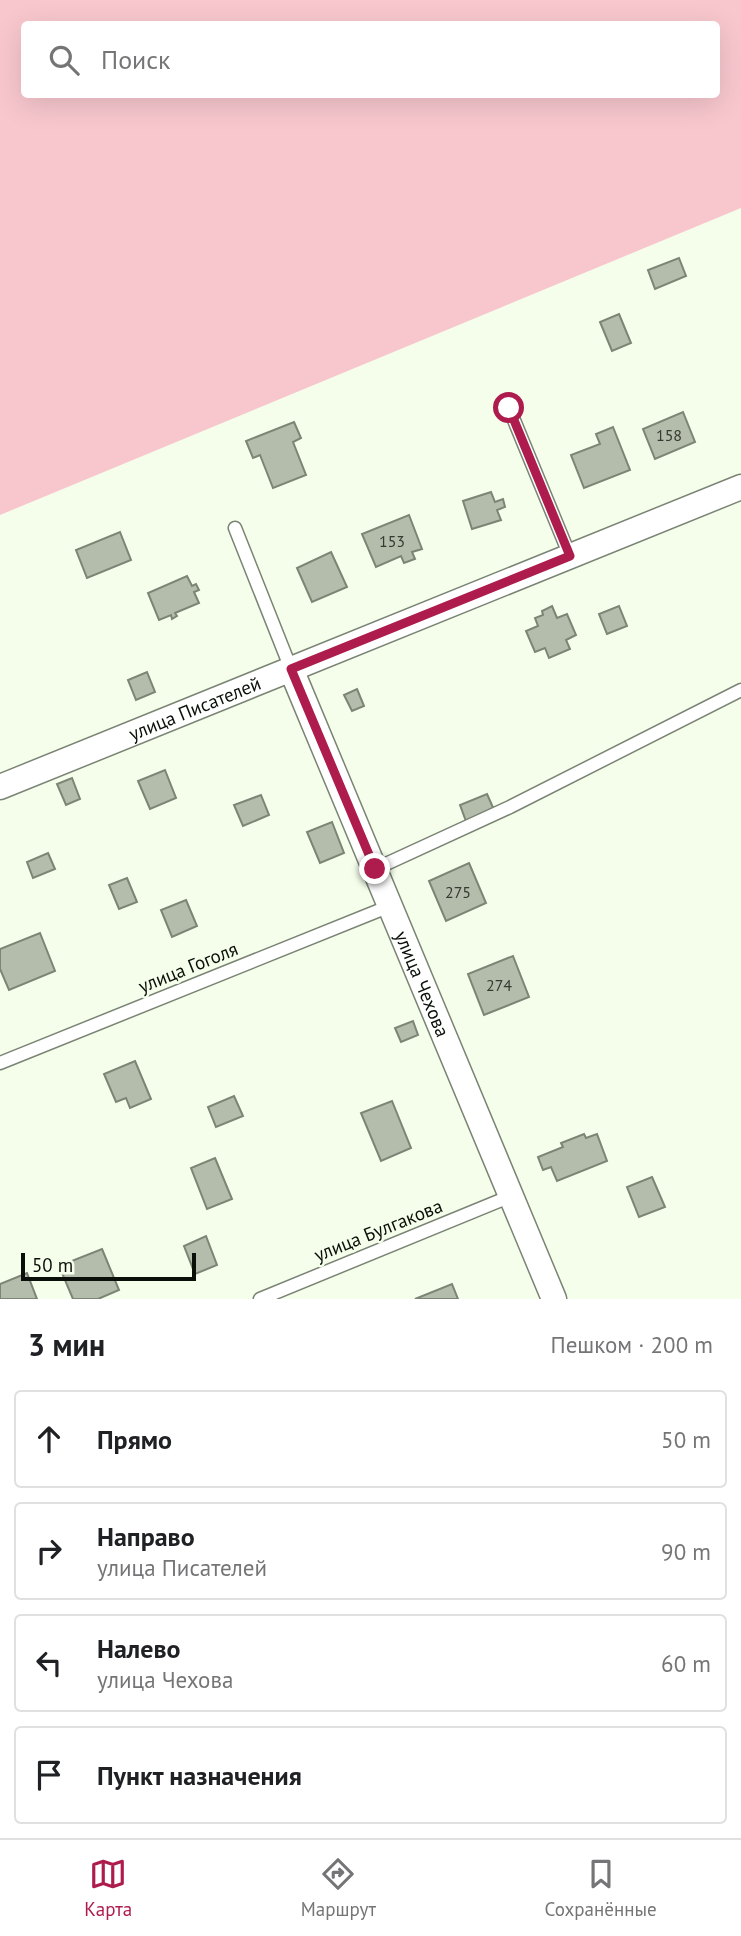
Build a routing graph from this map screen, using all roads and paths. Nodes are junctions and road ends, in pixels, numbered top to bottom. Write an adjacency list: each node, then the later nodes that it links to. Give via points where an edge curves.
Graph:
1 (509, 408): 4 (lane)
2 (741, 487): 4 (street, улица Писателей)
3 (235, 528): 5 (lane)
4 (570, 556): 5 (street, улица Писателей)
5 (291, 669): 7 (street, улица Писателей); 8 (street, улица Чехова)
6 (741, 690): 8 (lane, via 510,807)
7 (0, 787)
8 (375, 869): 9 (street, улица Чехова)
9 (390, 906): 10 (lane, улица Гоголя); 11 (street, улица Чехова)
10 (0, 1063)
11 (511, 1196): 12 (lane, улица Булгакова); 13 (street, улица Чехова)
12 (260, 1299)
13 (554, 1299)

